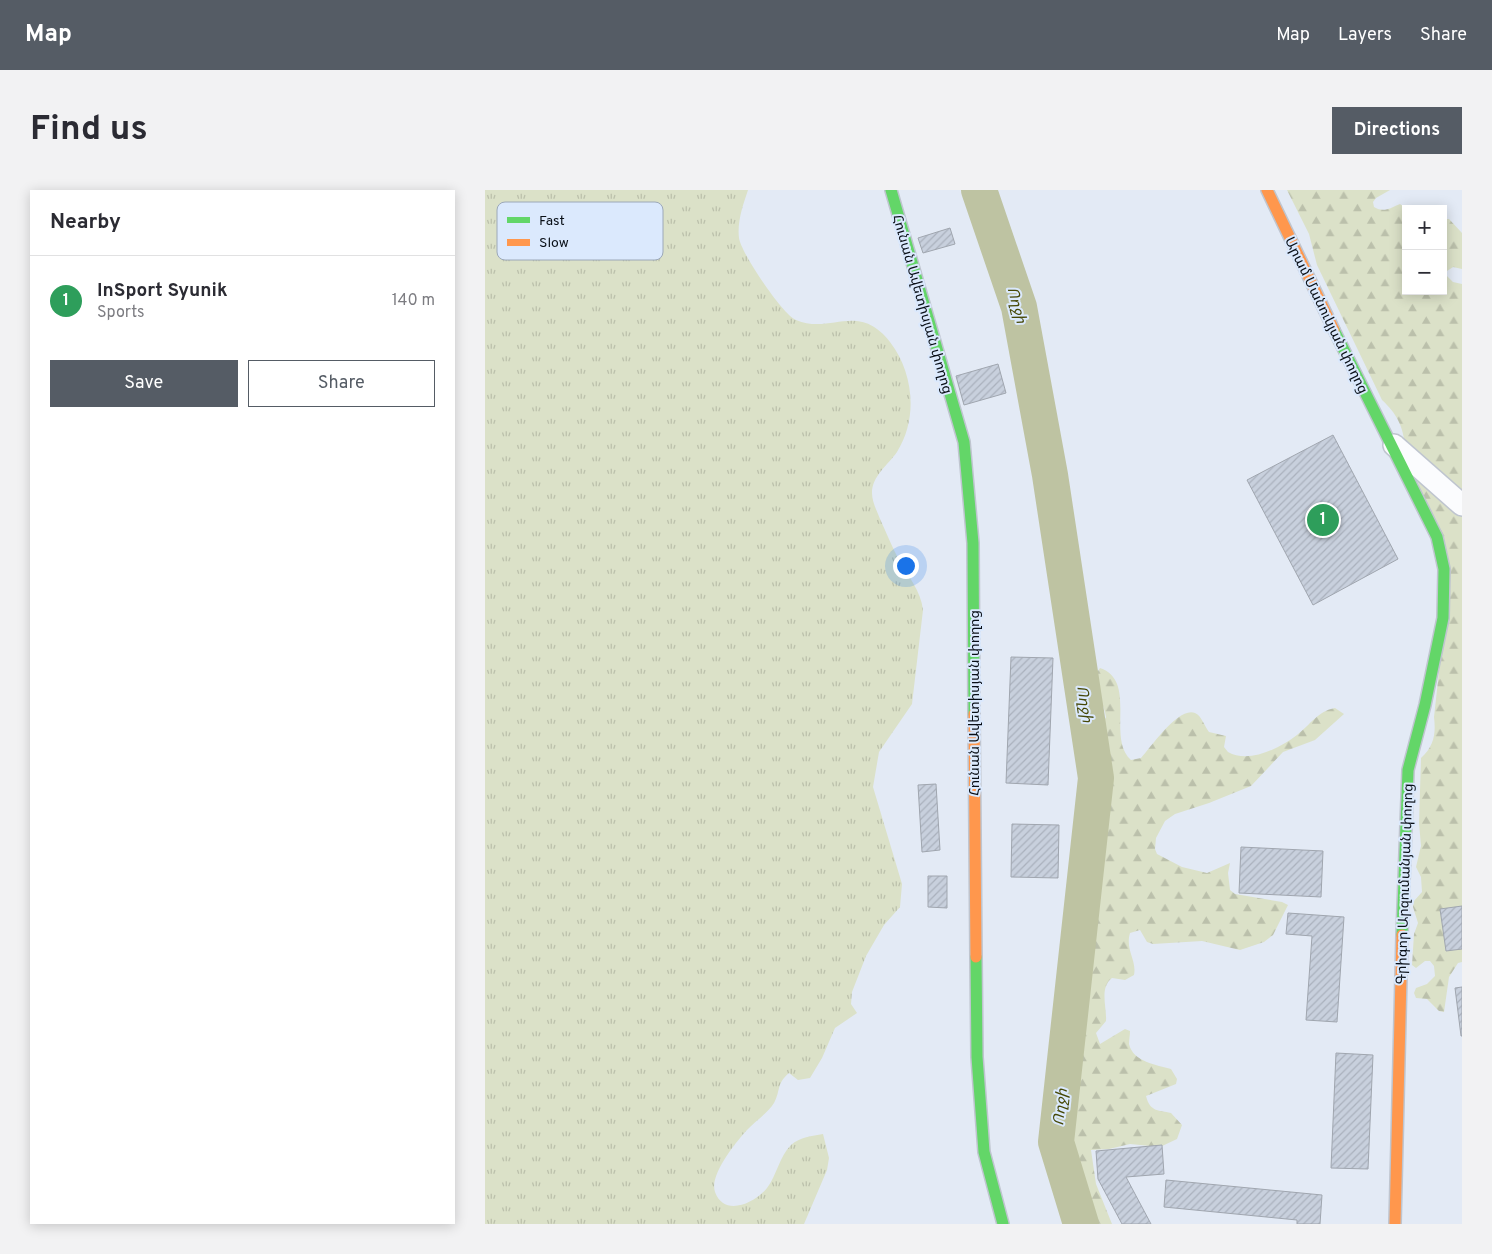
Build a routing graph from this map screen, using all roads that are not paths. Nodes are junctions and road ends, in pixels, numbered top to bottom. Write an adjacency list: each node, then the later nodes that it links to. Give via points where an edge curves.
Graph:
1 (891, 190): 5 (main road, Հունան Ավետիսյան փողոց, via 964,442 973,543 977,1057 984,1152)
2 (1267, 190): 3 (main road, Արամ Մանուկյան փողոց)
3 (1389, 440): 4 (street); 6 (main road, Գրիգոր Արզումանյան փողոց, via 1437,537 1445,569 1443,618 1408,770 1403,842)
4 (1462, 505)
5 (1003, 1224)
6 (1395, 1224)

